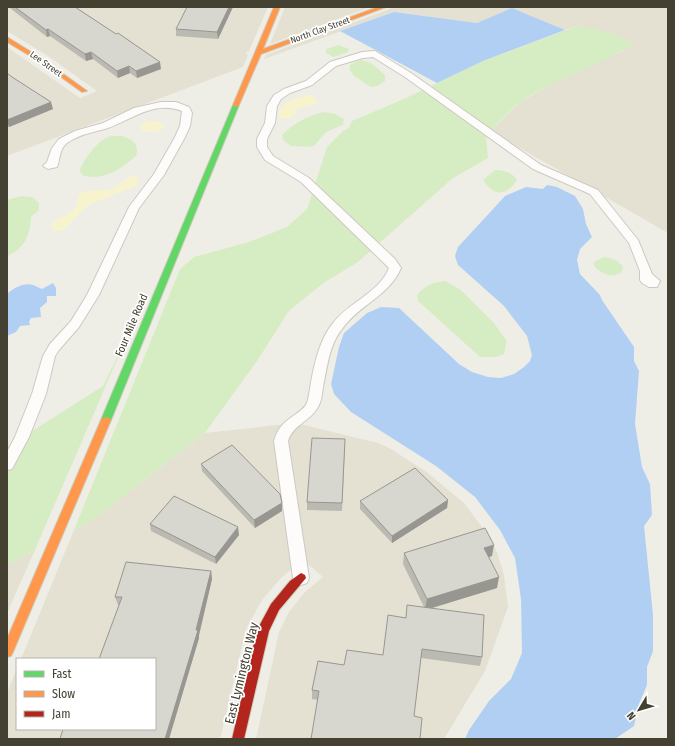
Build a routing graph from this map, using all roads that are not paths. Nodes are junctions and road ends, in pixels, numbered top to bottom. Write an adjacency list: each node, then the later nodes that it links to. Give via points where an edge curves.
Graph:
1 (277, 7): 4 (main road, Four Mile Road)
2 (383, 7): 4 (main road, North Clay Street)
3 (7, 39): 5 (main road, Lee Street)
4 (257, 53): 10 (main road, Four Mile Road, via 76,492)
5 (84, 91)
6 (52, 163): 8 (lane, via 57,148 67,138 106,125 137,110 176,105 188,113 179,139 159,175 134,207 93,295 75,324 49,356 39,394 22,437)
7 (647, 276): 9 (lane, via 634,242 594,192 537,167 421,83 375,54 352,57 333,64 309,83 277,97 272,106 270,123 262,139 262,146 269,158 305,180 395,268 394,274 371,297 338,325 324,352 313,404 309,411 282,432 281,441)
8 (7, 465)
9 (302, 578): 11 (main road, East Lymington Way, via 275,607 263,630)
10 (7, 652)
11 (238, 739)

